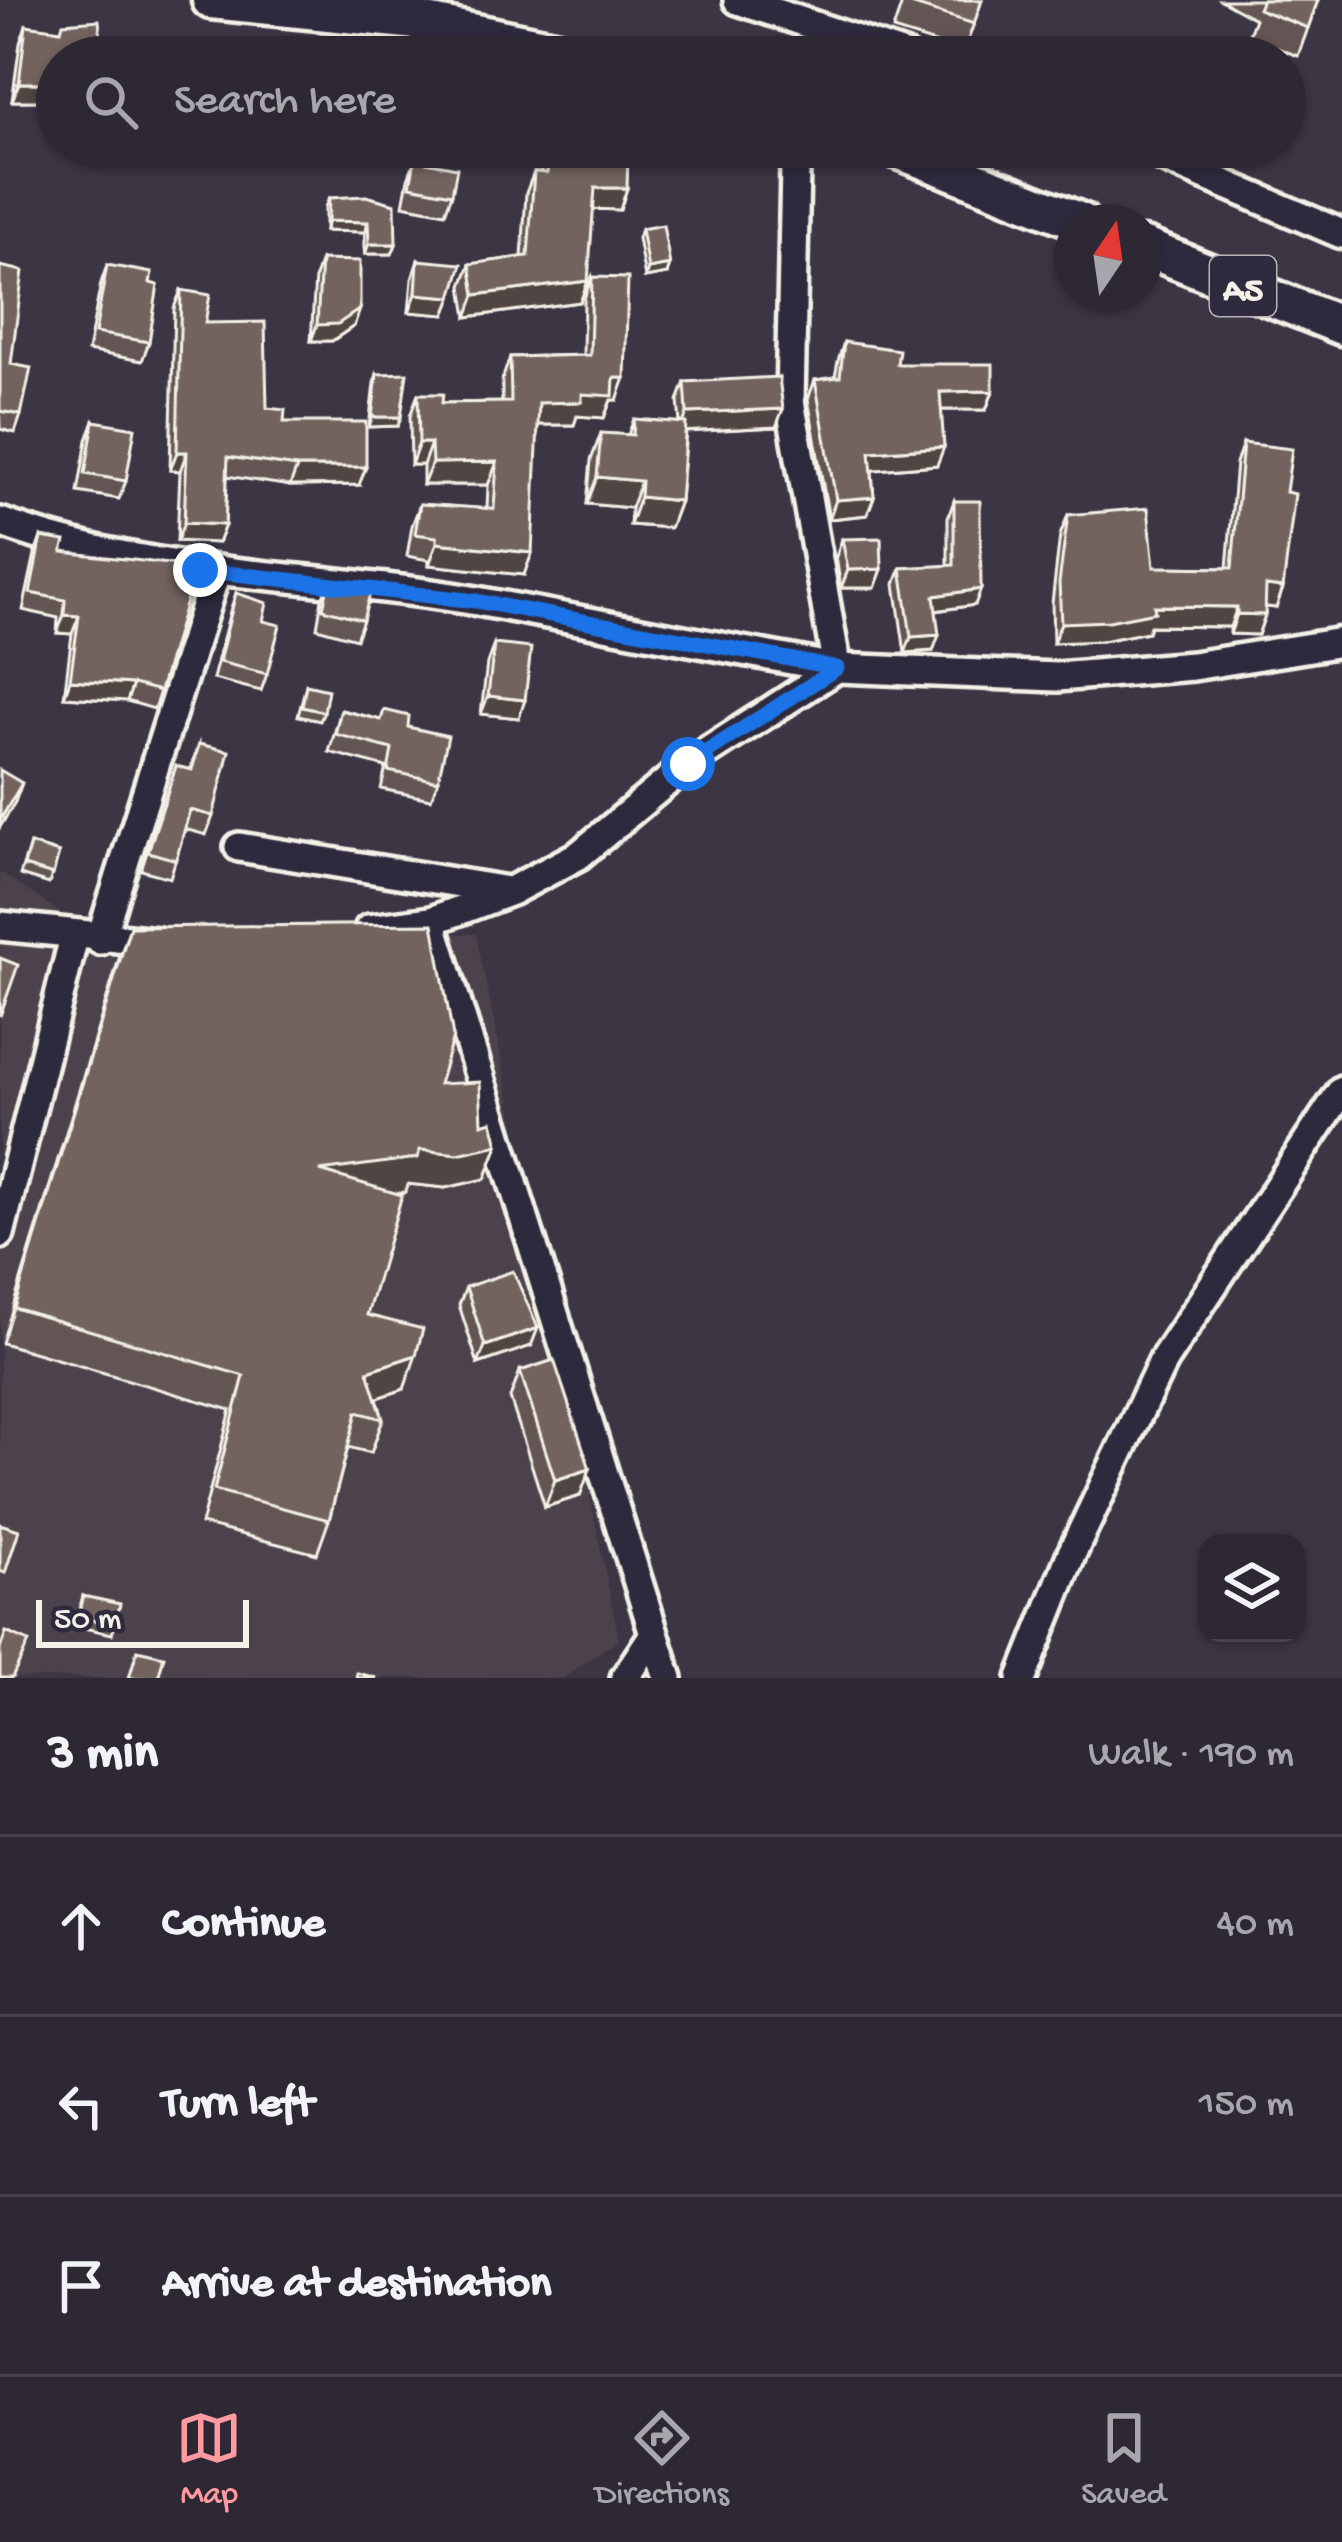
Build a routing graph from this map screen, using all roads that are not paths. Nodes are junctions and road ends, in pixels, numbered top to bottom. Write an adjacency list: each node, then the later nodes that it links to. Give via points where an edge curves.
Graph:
1 (211, 0): 3 (main road)
2 (738, 0): 4 (street)
3 (490, 36)
4 (845, 36)
5 (795, 168): 15 (street, via 790,401)
6 (944, 168): 8 (main road)
7 (1187, 168): 9 (street)
8 (1054, 211)
9 (1342, 234)
10 (1162, 254): 11 (main road, A5)
11 (1342, 326)
12 (0, 522): 13 (street, via 57,543)
13 (216, 572): 15 (street, via 476,601); 21 (street)
14 (1342, 642): 15 (street, via 1193,666 1057,676)
15 (837, 668): 17 (street, via 688,764 579,854)
16 (239, 847): 17 (street)
17 (511, 891): 18 (street)
18 (431, 921): 20 (street); 25 (street)
19 (0, 926): 21 (street)
20 (338, 933)
21 (87, 938): 22 (street); 24 (street)
22 (183, 943)
23 (1342, 1090): 28 (street, via 1164,1359)
24 (0, 1234)
25 (654, 1634): 26 (street); 27 (street)
26 (625, 1678)
27 (668, 1678)
28 (1022, 1678)

